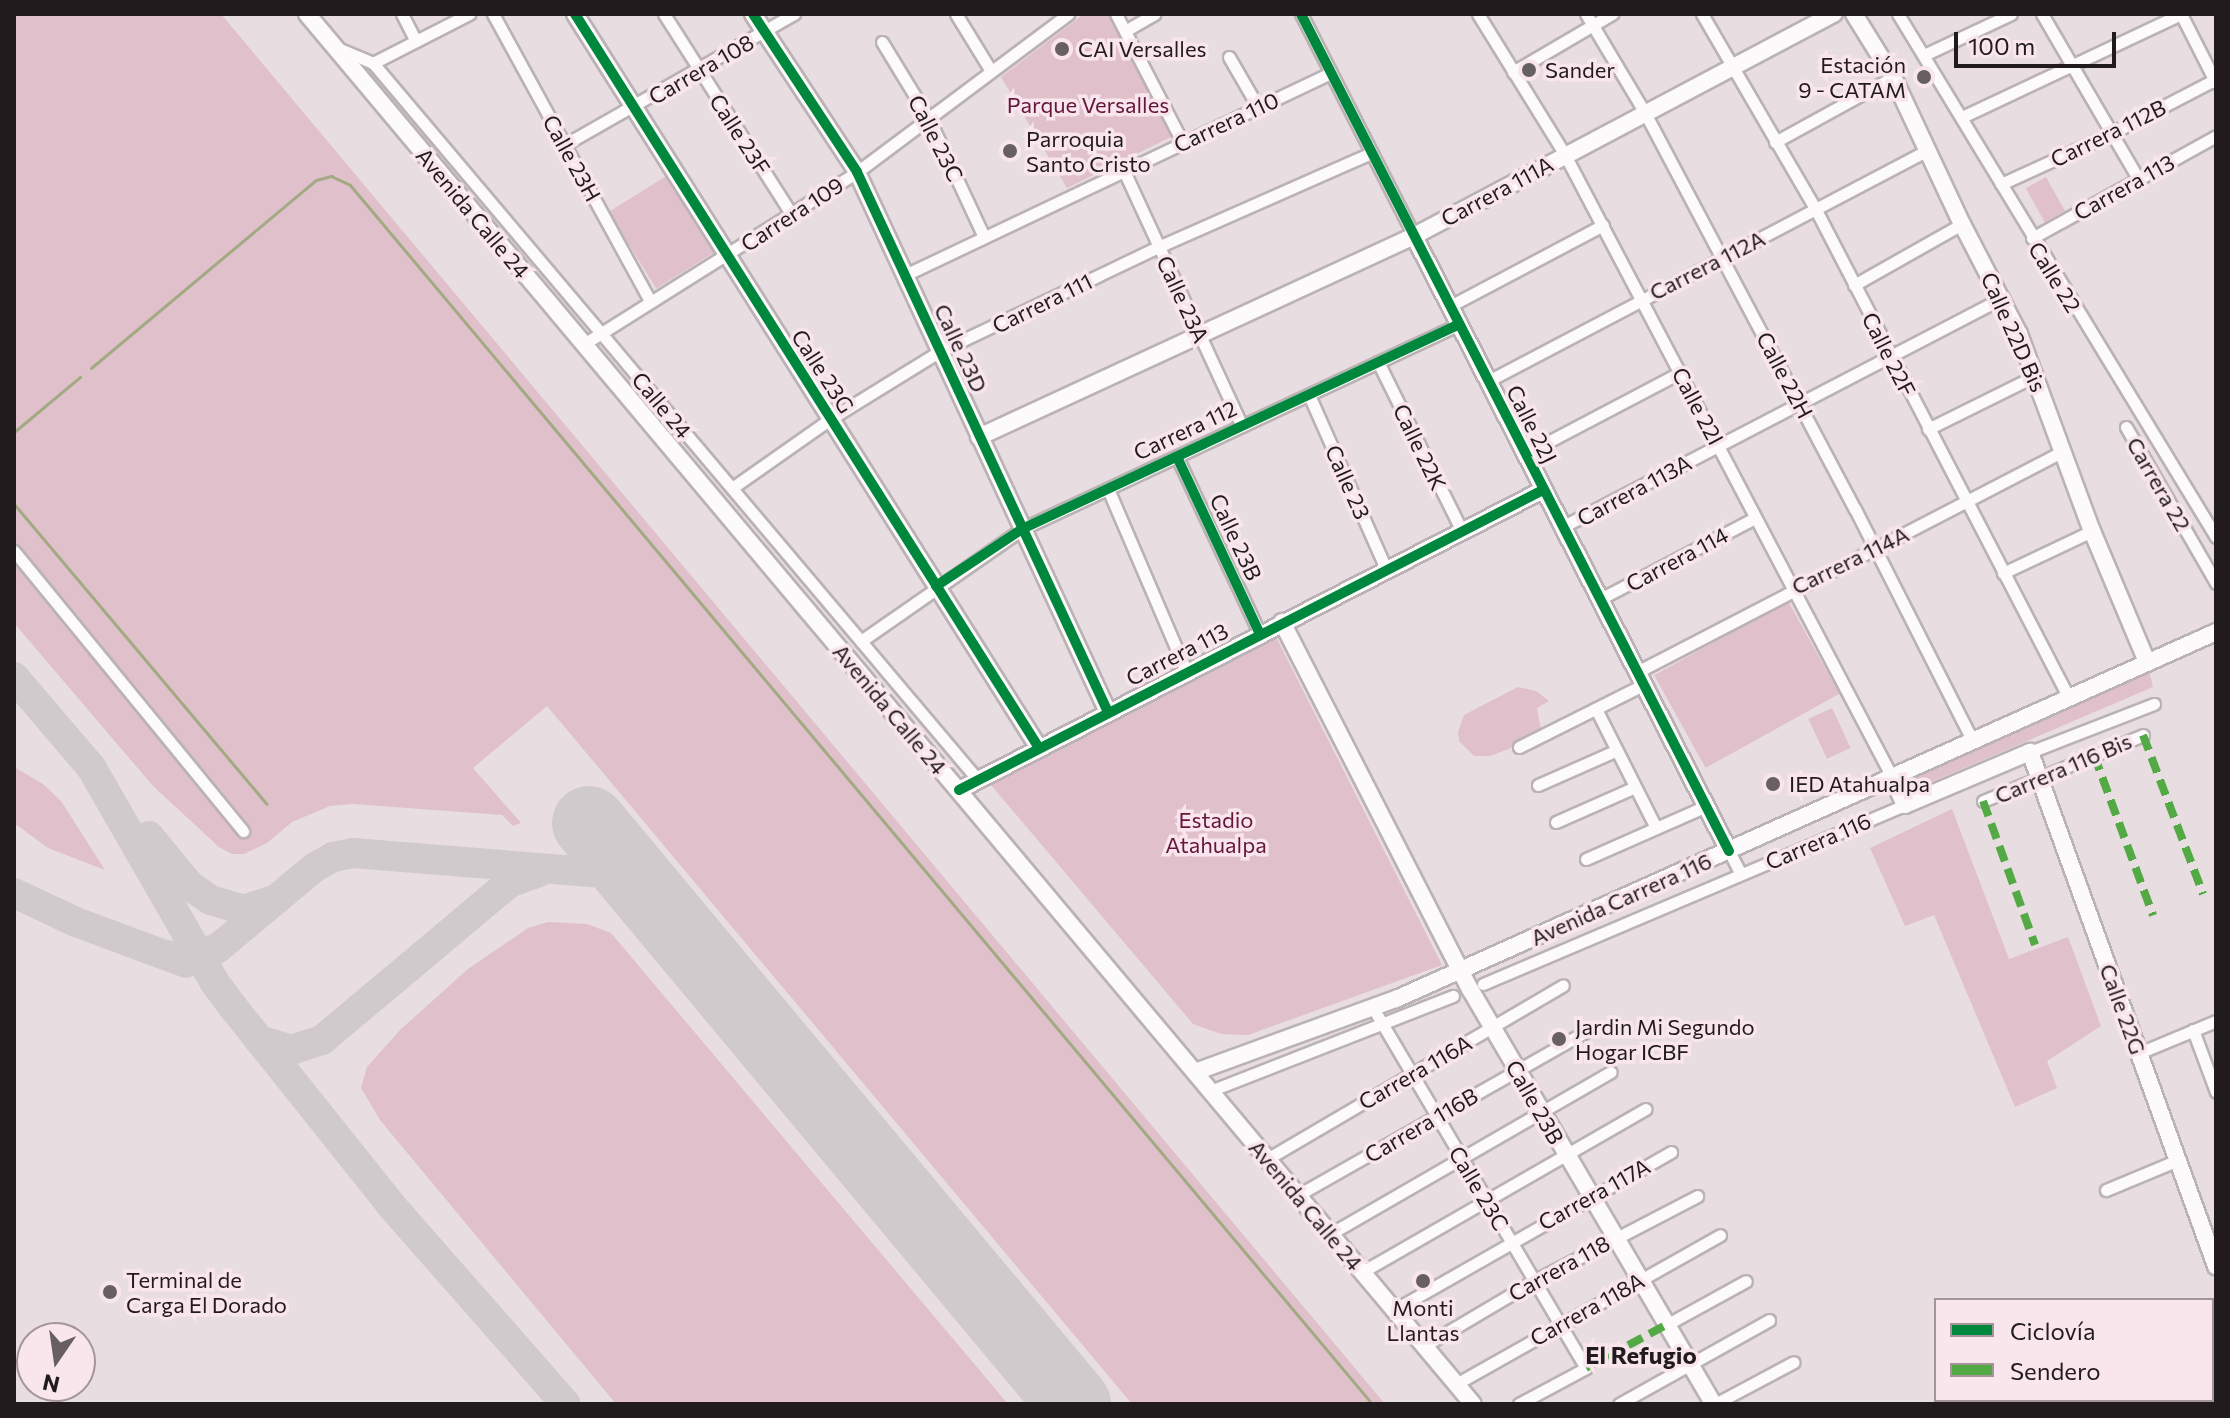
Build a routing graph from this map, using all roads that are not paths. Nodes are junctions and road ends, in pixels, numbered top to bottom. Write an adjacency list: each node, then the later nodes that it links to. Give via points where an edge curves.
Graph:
1 (307, 14): 29 (street, Avenida Calle 24)
2 (402, 14): 27 (street)
3 (469, 14): 27 (street)
4 (493, 14): 54 (street, Calle 23H)
5 (575, 14): 44 (street, Calle 23G)
6 (664, 14): 37 (street, Calle 23F)
7 (753, 14): 26 (street, Calle 23D)
8 (794, 14): 26 (street, Carrera 108)
9 (956, 14): 38 (street)
10 (1068, 14): 38 (street, Carrera 109)
11 (1116, 14): 25 (street)
12 (1154, 14): 25 (street)
13 (1301, 14): 40 (street, Calle 22J)
14 (1478, 14): 39 (street, Calle 22I)
15 (1586, 14): 24 (street, Calle 22H)
16 (1612, 14): 24 (street)
17 (1702, 14): 36 (street, Calle 22F)
18 (1834, 14): 36 (street, Carrera 111A)
19 (1854, 14): 41 (street, Calle 22D Bis)
20 (1898, 14): 31 (street, Calle 22)
21 (2011, 14): 31 (street)
22 (2042, 14): 35 (street)
23 (2181, 14): 32 (street); 35 (street)
24 (1592, 25): 39 (street); 46 (street, Calle 22H)
25 (1125, 31): 53 (street)
26 (765, 32): 37 (street, Carrera 108); 59 (street, Calle 23D)
27 (416, 41): 34 (street)
28 (882, 42): 48 (street, Calle 23C)
29 (335, 47): 34 (street, Calle 24); 50 (street, Avenida Calle 24)
30 (2216, 48): 32 (street)
31 (1924, 55): 47 (street, Calle 22)
32 (2202, 55): 42 (street)
33 (1229, 57): 45 (street)
34 (373, 63): 43 (street, Calle 24)
35 (2071, 66): 47 (street); 49 (street)
36 (1732, 67): 46 (street, Carrera 111A); 52 (street, Calle 22F)
37 (698, 70): 44 (street, Carrera 108); 63 (street, Calle 23F)
38 (991, 71): 48 (street, Carrera 109)
39 (1513, 72): 57 (street, Calle 22I)
40 (1331, 73): 45 (street, Carrera 110); 56 (street, Calle 22J)
41 (1893, 77): 52 (street); 55 (street, Calle 22D Bis)
42 (2215, 81): 49 (street, Carrera 112B)
43 (409, 105): 50 (street); 79 (street, Calle 24)
44 (633, 107): 54 (street, Carrera 108); 70 (street, Calle 23G)
45 (1258, 107): 53 (street, Carrera 110)
46 (1645, 113): 57 (street, Carrera 111A); 71 (street, Calle 22H)
47 (1962, 117): 61 (street, Calle 22)
48 (929, 119): 59 (street, Carrera 109); 67 (street, Calle 23C)
49 (2110, 134): 60 (street); 61 (street, Carrera 112B)
50 (408, 135): 81 (street, Avenida Calle 24)
51 (2216, 136): 60 (street, Carrera 113)
52 (1775, 142): 62 (street, Calle 22F)
53 (1183, 143): 58 (street, Carrera 110)
54 (564, 145): 76 (street, Calle 23H)
55 (1927, 151): 62 (street, Carrera 112A); 64 (street, Calle 22D Bis)
56 (1371, 153): 66 (street, Calle 22J); 69 (street, Carrera 111)
57 (1565, 155): 65 (street, Calle 22I); 66 (street, Carrera 111A)
58 (1124, 171): 67 (street, Carrera 110); 69 (street, Calle 23A)
59 (857, 172): 63 (street, Carrera 109); 72 (street, Calle 23D)
60 (2139, 180): 68 (street, Carrera 113)
61 (2001, 184): 68 (street, Calle 22)
62 (1816, 210): 71 (street, Carrera 112A); 73 (street, Calle 22F)
63 (791, 213): 70 (street, Carrera 109)
64 (1962, 224): 73 (street); 74 (street, Calle 22D Bis)
65 (1603, 225): 75 (street, Calle 22I); 77 (street)
66 (1414, 236): 77 (street, Calle 22J); 80 (street, Carrera 111A)
67 (984, 237): 72 (street, Carrera 110)
68 (2032, 238): 108 (street, Calle 22)
69 (1158, 247): 80 (street, Calle 23A); 82 (street, Carrera 111)
70 (726, 256): 76 (street, Carrera 109); 90 (street, Calle 23G)
71 (1722, 258): 75 (street, Carrera 112A); 89 (street, Calle 22H)
72 (905, 275): 82 (street, Calle 23D)
73 (1854, 285): 83 (street, Calle 22F)
74 (2003, 297): 83 (street, Carrera 113A); 86 (street, Calle 22D Bis)
75 (1643, 298): 85 (street, Calle 22I); 87 (street, Carrera 112A)
76 (651, 302): 79 (street, Carrera 109)
77 (1450, 306): 78 (street, Calle 22J)
78 (1459, 324): 84 (street, Carrera 112); 87 (street, Calle 22J)
79 (601, 333): 81 (street, Carrera 109); 99 (street, Calle 24)
80 (1200, 336): 91 (street, Calle 23A); 94 (street, Carrera 111A)
81 (584, 344): 139 (street, Avenida Calle 24)
82 (940, 351): 90 (street, Carrera 111); 94 (street, Calle 23D)
83 (1890, 356): 89 (street, Carrera 113A); 93 (street, Calle 22F)
84 (1378, 362): 88 (street, Carrera 112); 106 (street, Calle 22K)
85 (1681, 372): 95 (street, Calle 22I); 97 (street)
86 (2035, 376): 93 (street); 96 (street, Calle 22D Bis)
87 (1488, 381): 97 (street, Calle 22J)
88 (1309, 395): 91 (street, Carrera 112); 111 (street, Calle 23)
89 (1800, 403): 95 (street, Carrera 113A); 109 (street, Calle 22H)
90 (830, 419): 99 (street, Carrera 111); 114 (street, Calle 23G)
91 (1242, 426): 98 (street, Carrera 112)
92 (2126, 427): 113 (street, Carrera 22)
93 (1928, 429): 102 (street, Calle 22F)
94 (979, 437): 105 (street, Calle 23D)
95 (1719, 445): 103 (street, Calle 22I); 104 (street, Carrera 113A)
96 (2064, 451): 102 (street, Carrera 114A); 107 (street, Calle 22D Bis)
97 (1525, 454): 101 (street, Calle 22J)
98 (1177, 457): 100 (street, Carrera 112); 119 (street, Calle 23B)
99 (732, 488): 120 (street, Calle 24)
100 (1108, 489): 105 (street, Carrera 112); 122 (street)
101 (1543, 490): 104 (street, Calle 22J); 106 (street, Carrera 113)
102 (1967, 501): 109 (street, Carrera 114A); 112 (street, Calle 22F)
103 (1755, 518): 115 (street, Calle 22I); 116 (street, Carrera 114)
104 (1562, 527): 116 (street, Calle 22J)
105 (1022, 529): 114 (street, Carrera 112); 127 (street, Calle 23D)
106 (1462, 531): 111 (street, Carrera 113)
107 (2092, 531): 112 (street); 121 (street, Calle 22D Bis)
108 (2216, 537)
109 (1875, 549): 115 (street, Carrera 114A); 129 (street, Calle 22H)
110 (14, 551): 145 (street)
111 (1386, 569): 117 (street, Carrera 113)
112 (2003, 573): 124 (street, Calle 22F)
113 (2216, 583)
114 (936, 586): 120 (street, Carrera 112); 131 (street, Calle 23G)
115 (1793, 588): 123 (street, Carrera 114A); 134 (street, Calle 22I)
116 (1600, 599): 123 (street, Calle 22J)
117 (1282, 622): 119 (street, Carrera 113); 151 (street, Calle 23B)
118 (2216, 632): 121 (street, Avenida Carrera 116)
119 (1260, 634): 122 (street, Carrera 113)
120 (861, 641): 136 (street, Calle 24)
121 (2147, 662): 124 (street, Avenida Carrera 116)
122 (1186, 671): 127 (street, Carrera 113)
123 (1640, 678): 126 (street, Carrera 114A); 142 (street, Calle 22J)
124 (2069, 698): 129 (street, Avenida Carrera 116)
125 (2154, 704): 133 (street, Carrera 116)
126 (1596, 709): 130 (street, Carrera 114A); 132 (street)
127 (1108, 712): 131 (street, Carrera 113)
128 (2143, 735): 135 (street, Carrera 116 Bis)
129 (1973, 742): 134 (street, Avenida Carrera 116)
130 (1519, 747)
131 (1039, 748): 136 (street, Carrera 113)
132 (1617, 750): 137 (street); 138 (street)
133 (2030, 752): 135 (street, Calle 22G); 141 (street, Carrera 116)
134 (1892, 777): 141 (street, Calle 22I); 146 (street, Avenida Carrera 116)
135 (2039, 778): 140 (street, Carrera 116 Bis); 161 (street, Calle 22G)
136 (978, 780): 139 (street, Carrera 113)
137 (1538, 785)
138 (1635, 787): 143 (street); 144 (street)
139 (959, 790): 163 (street, Avenida Calle 24)
140 (1983, 801)
141 (1905, 805): 148 (street, Carrera 116)
142 (1706, 806): 144 (street); 146 (street, Calle 22J)
143 (1556, 822)
144 (1656, 828): 147 (street)
145 (243, 831)
146 (1729, 851): 148 (street, Calle 22J); 149 (street, Avenida Carrera 116)
147 (1586, 859)
148 (1740, 873): 150 (street, Carrera 116)
149 (1547, 930): 150 (street); 151 (street, Avenida Carrera 116)
150 (1558, 953): 152 (street, Carrera 116)
151 (1461, 970): 155 (street, Avenida Carrera 116); 158 (street, Calle 23B)
152 (1483, 984)
153 (1563, 985): 158 (street, Carrera 116A)
154 (1453, 996): 157 (street)
155 (1373, 1008): 157 (street, Calle 23C); 163 (street, Avenida Carrera 116)
156 (2216, 1021): 159 (street)
157 (1382, 1024): 165 (street, Calle 23C); 166 (street)
158 (1492, 1028): 162 (street, Calle 23B); 165 (street, Carrera 116A)
159 (2193, 1030): 161 (street); 167 (street)
160 (1587, 1031): 162 (street, Carrera 116B)
161 (2139, 1053): 175 (street, Calle 22G)
162 (1517, 1071): 169 (street, Calle 23B); 170 (street, Carrera 116B)
163 (1195, 1072): 166 (street, Avenida Calle 24)
164 (1611, 1072): 169 (street)
165 (1412, 1074): 170 (street, Calle 23C); 174 (street, Carrera 116A)
166 (1210, 1091): 174 (street, Avenida Calle 24)
167 (2216, 1092)
168 (1646, 1109): 172 (street)
169 (1541, 1112): 172 (street, Calle 23B); 173 (street)
170 (1437, 1116): 173 (street, Calle 23C); 177 (street, Carrera 116B)
171 (1671, 1152): 178 (street, Carrera 117A)
172 (1565, 1154): 178 (street, Calle 23B); 180 (street)
173 (1462, 1158): 180 (street, Calle 23C); 181 (street)
174 (1267, 1159): 177 (street, Avenida Calle 24)
175 (2178, 1160): 176 (street); 185 (street, Calle 22G)
176 (2106, 1190)
177 (1298, 1195): 181 (street, Avenida Calle 24)
178 (1589, 1196): 183 (street, Calle 23B); 184 (street, Carrera 117A)
179 (1697, 1196): 183 (street, Carrera 118)
180 (1486, 1199): 184 (street, Calle 23C); 186 (street)
181 (1330, 1234): 186 (street, Avenida Calle 24)
182 (1720, 1235): 187 (street, Carrera 118A)
183 (1614, 1238): 187 (street, Calle 23B); 188 (street, Carrera 118)
184 (1511, 1242): 188 (street, Calle 23C); 190 (street, Carrera 117A)
185 (2216, 1266)
186 (1362, 1272): 190 (street, Avenida Calle 24)
187 (1639, 1280): 192 (street, Carrera 118A); 193 (street, Calle 23B)
188 (1534, 1281): 192 (street, Calle 23C); 194 (street, Carrera 118)
189 (1746, 1281): 193 (street)
190 (1394, 1310): 194 (street, Avenida Calle 24)
191 (1769, 1320): 196 (street)
192 (1560, 1324): 197 (street, Carrera 118A); 199 (street, Calle 23C, via 1586,1368)
193 (1666, 1325): 196 (street, Calle 23B)
194 (1424, 1346): 197 (street, Avenida Calle 24)
195 (1794, 1362): 201 (street)
196 (1690, 1366): 200 (street); 201 (street, Calle 23B)
197 (1456, 1384): 198 (street, Avenida Calle 24)
198 (1473, 1404)
199 (1519, 1404)
200 (1619, 1404)
201 (1714, 1404)

